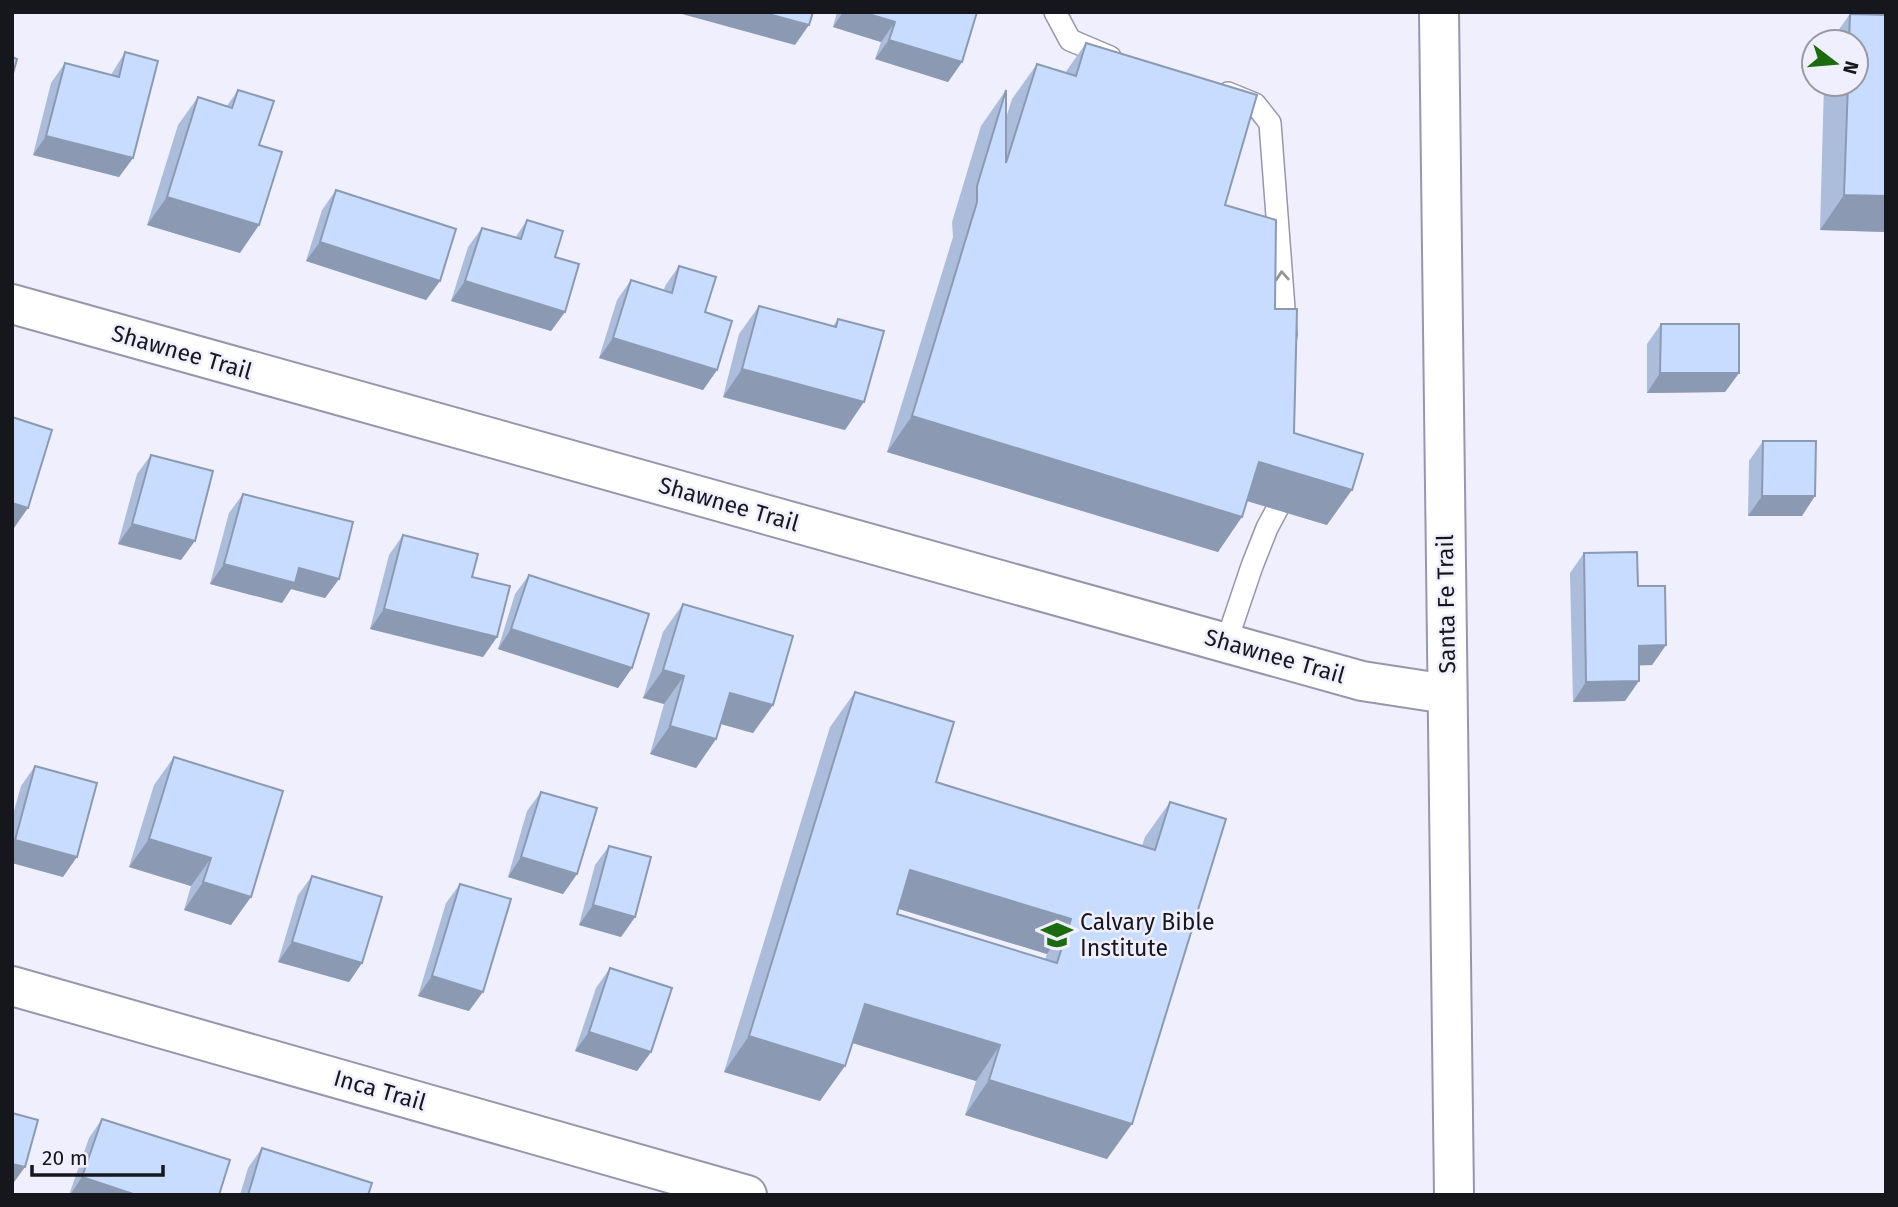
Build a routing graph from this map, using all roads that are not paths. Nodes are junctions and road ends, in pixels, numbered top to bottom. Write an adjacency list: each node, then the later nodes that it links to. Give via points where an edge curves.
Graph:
1 (1055, 12): 3 (lane, via 1070,40)
2 (1439, 12): 9 (street, Santa Fe Trail)
3 (1126, 62)
4 (1206, 86): 6 (lane, one-way to 4, via 1270,123 1255,104)
5 (12, 304): 8 (street, Shawnee Trail)
6 (1288, 356)
7 (1296, 466): 8 (lane, via 1257,553)
8 (1226, 643): 9 (street, Shawnee Trail, via 1362,681)
9 (1447, 694): 12 (street, Santa Fe Trail)
10 (12, 986): 11 (street, Inca Trail)
11 (747, 1195)
12 (1454, 1195)

